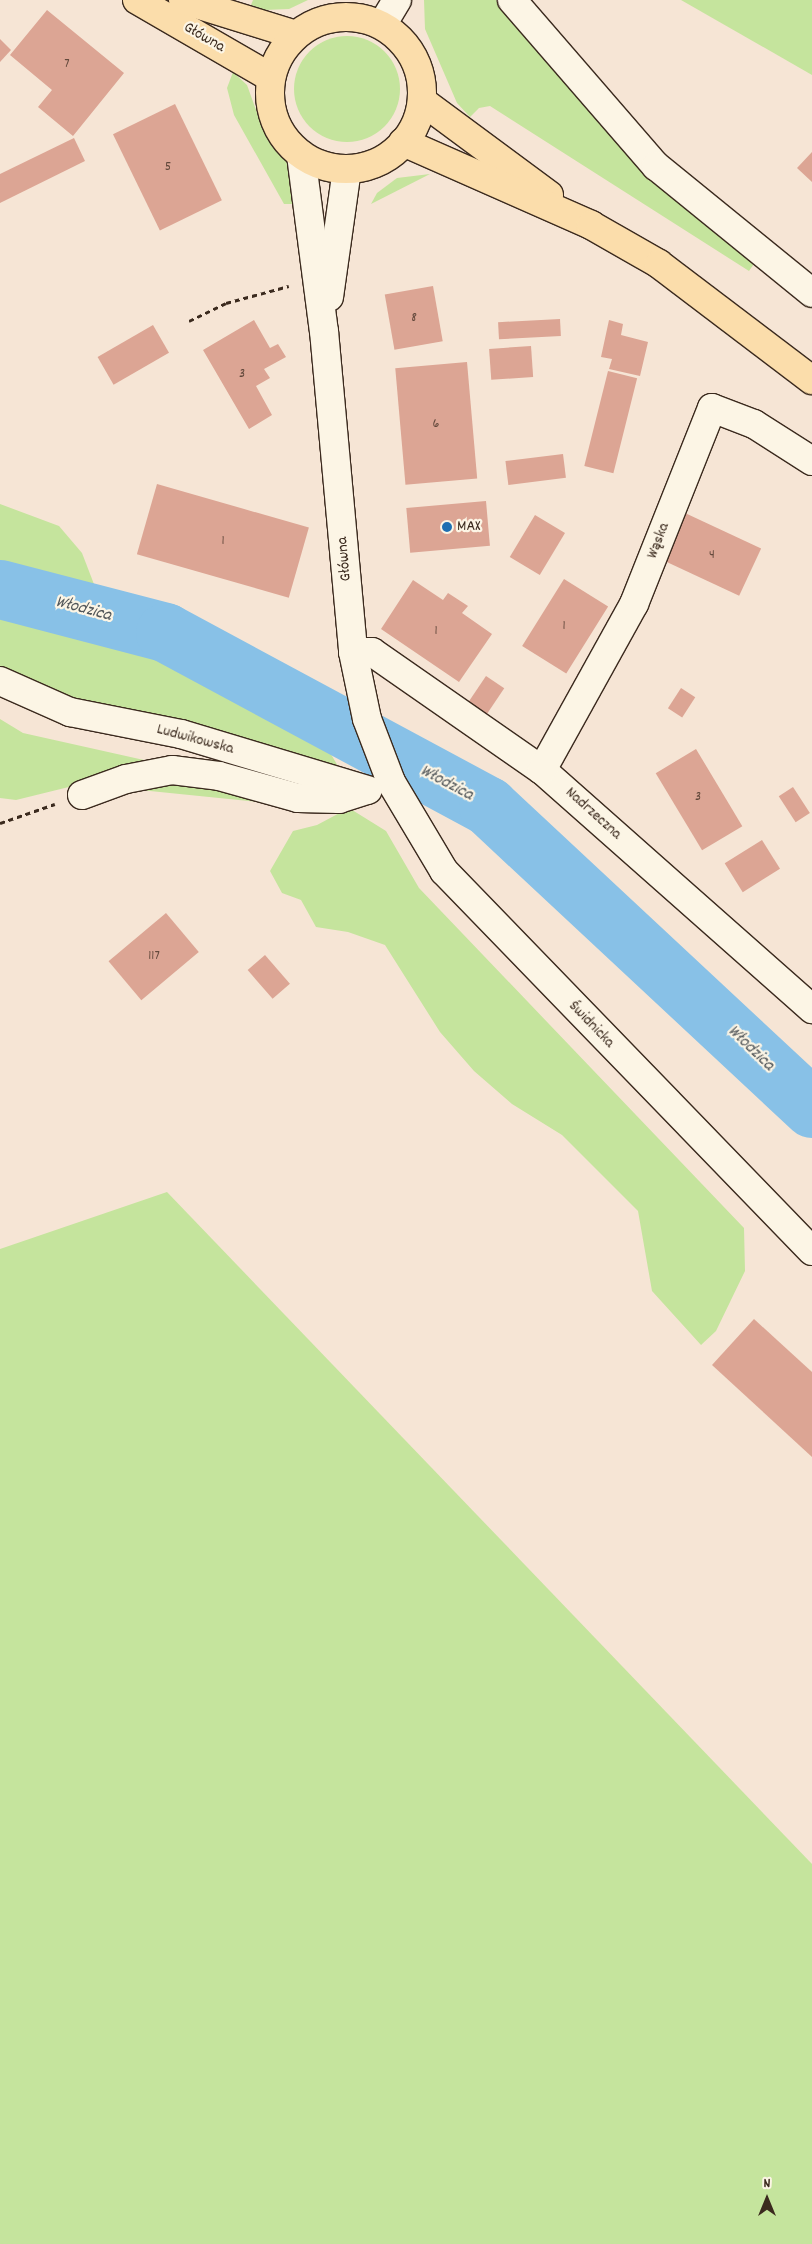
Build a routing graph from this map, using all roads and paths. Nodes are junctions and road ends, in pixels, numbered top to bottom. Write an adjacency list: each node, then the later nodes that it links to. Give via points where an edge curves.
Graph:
1 (137, 0): 7 (main road, Główna)
2 (183, 0): 6 (main road, Główna)
3 (397, 0): 5 (street)
4 (512, 0): 14 (street, via 656,166)
5 (382, 25): 6 (main road, via 359,17 334,16 311,24); 8 (main road, via 401,39 414,57 421,78)
6 (296, 35): 7 (main road, via 277,59)
7 (270, 77): 10 (main road, via 269,101 274,122)
8 (422, 101): 9 (main road, via 416,123); 12 (main road)
9 (403, 142): 11 (main road, via 381,161); 12 (main road)
10 (301, 155): 11 (main road, via 323,166); 13 (street, Główna)
11 (347, 169): 16 (street, Główna)
12 (591, 225): 17 (main road, via 658,264)
13 (318, 285): 15 (path, via 274,286); 16 (street, Główna)
14 (812, 293)
15 (189, 321)
16 (324, 331): 19 (street, Główna)
17 (812, 380)
18 (812, 461): 21 (street, Wąska, via 754,424 712,408 634,604)
19 (353, 652): 21 (street, Nadrzeczna, via 372,652); 22 (street, Główna)
20 (0, 681): 22 (street, Ludwikowska, via 70,712 182,734)
21 (542, 770): 25 (street, Nadrzeczna)
22 (382, 781): 23 (street, via 339,799 298,798 219,776 172,770 126,779); 26 (street, Świdnicka, via 444,871)
23 (82, 795): 24 (path)
24 (0, 823)
25 (812, 1009)
26 (812, 1251)

